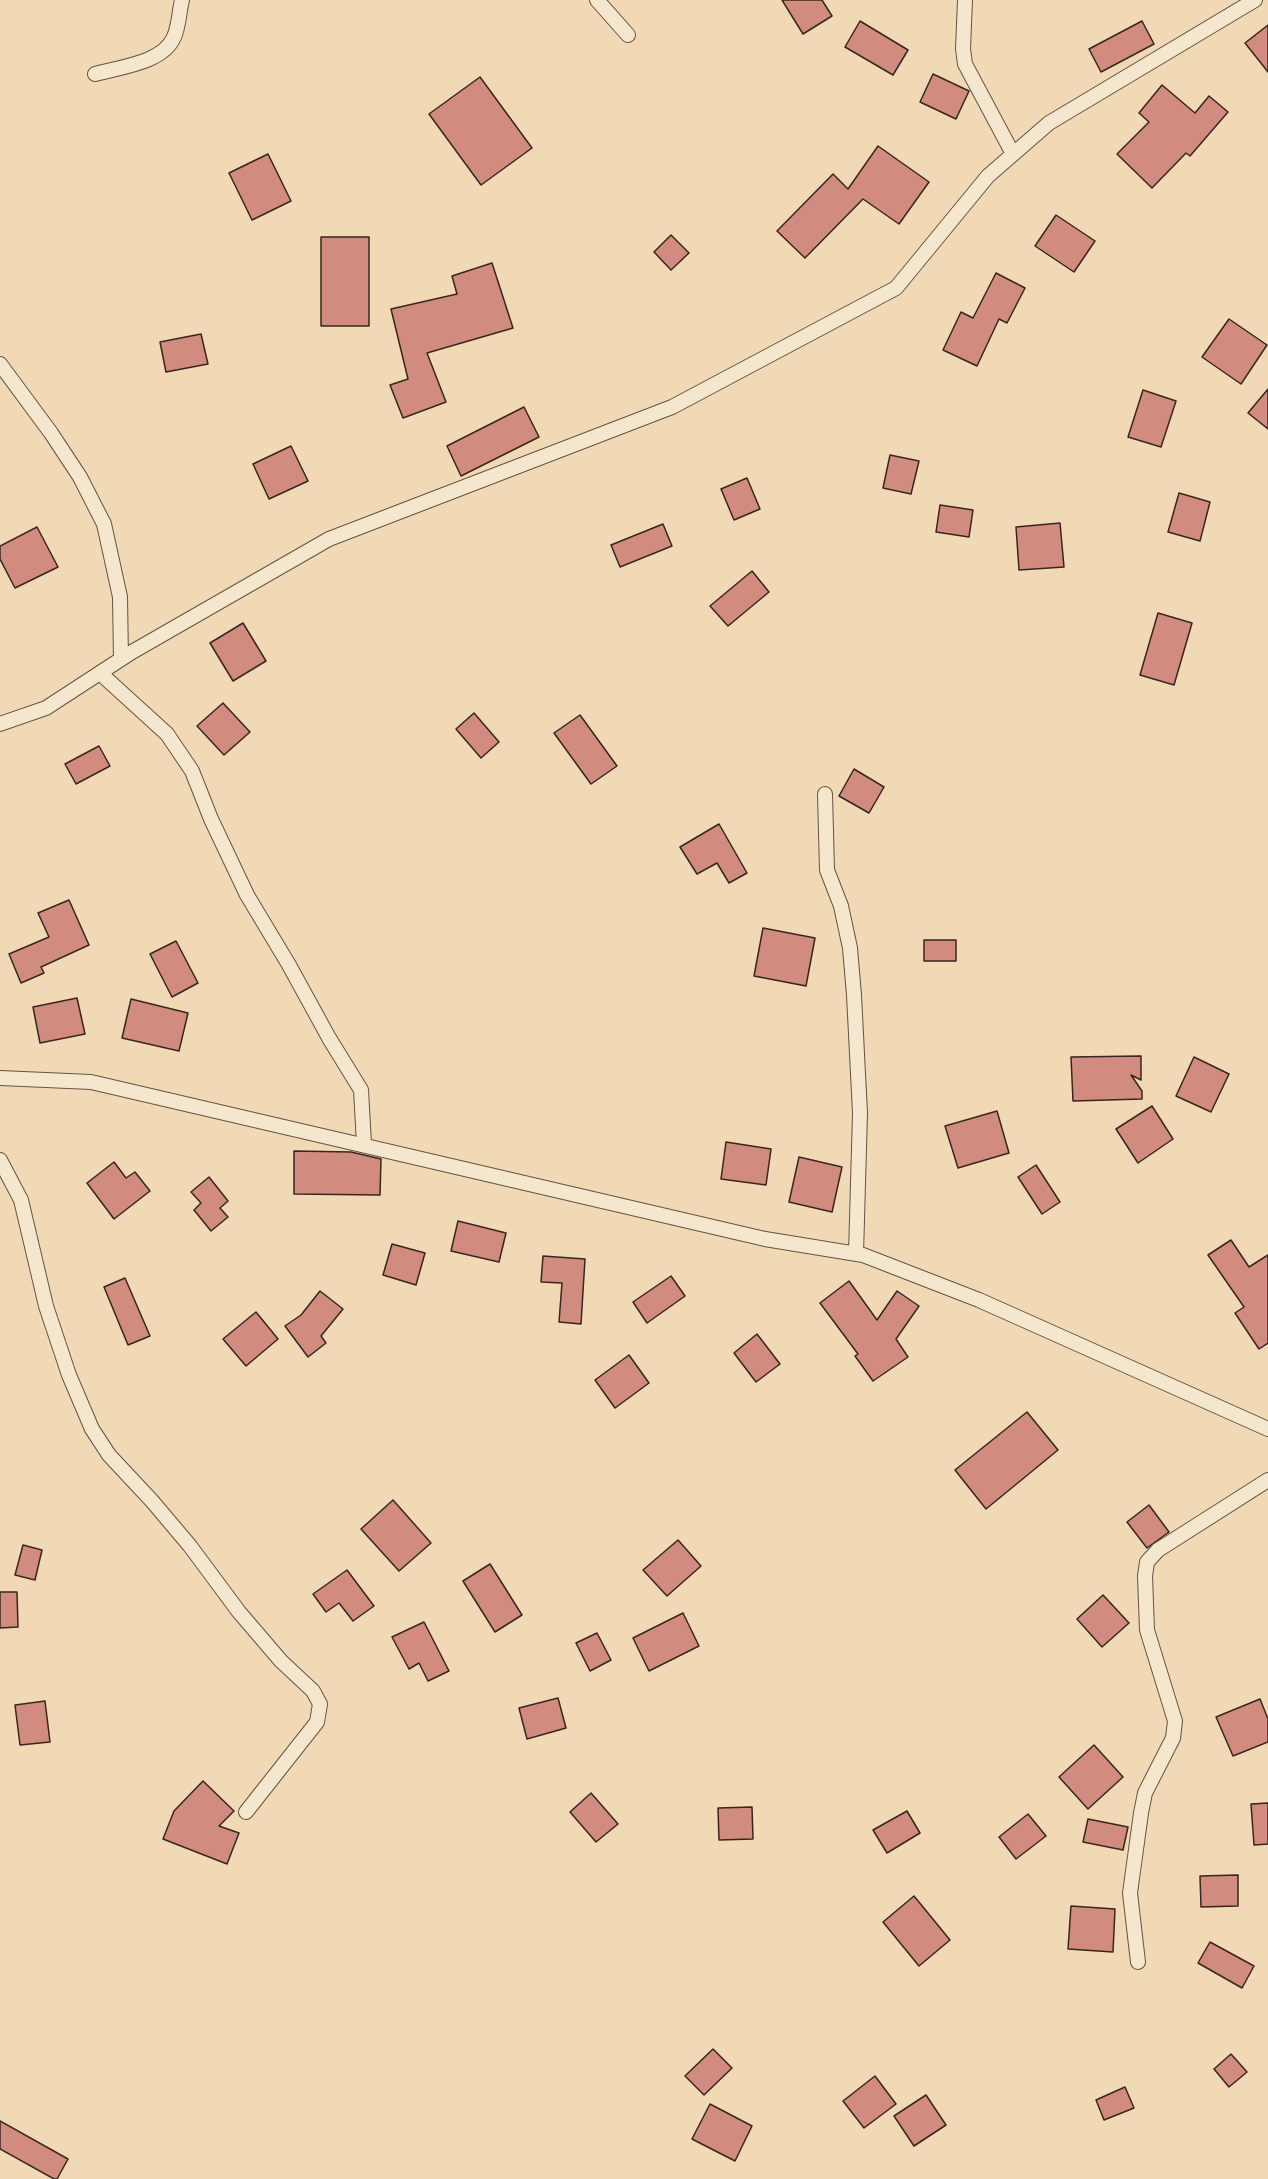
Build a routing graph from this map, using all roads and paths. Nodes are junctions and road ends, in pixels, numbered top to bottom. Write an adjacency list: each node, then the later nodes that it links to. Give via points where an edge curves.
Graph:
1 (182, 0): 6 (street, via 174,36 166,51)
2 (597, 0): 5 (street)
3 (965, 0): 7 (street, via 965,64)
4 (1255, 0): 7 (street, via 1049,123)
5 (628, 35)
6 (95, 74)
7 (1013, 154): 9 (street, via 988,176 896,288 672,407 329,539)
8 (0, 364): 9 (street, via 80,477 104,524 120,597)
9 (121, 659): 10 (street)
10 (100, 673): 11 (street, via 46,708); 14 (street, via 167,734 192,771 247,895 361,1090)
11 (0, 724)
12 (825, 794): 16 (street, via 827,870 841,906 854,995 860,1113)
13 (0, 1078): 14 (street, via 91,1082)
14 (364, 1144): 16 (street, via 765,1239)
15 (0, 1160): 19 (street, via 21,1200 46,1306 92,1429 109,1455 190,1546 239,1612 313,1691 320,1704 317,1722)
16 (856, 1254): 17 (street, via 979,1300)
17 (1268, 1429)
18 (1268, 1480): 20 (street, via 1158,1550 1147,1562 1147,1630 1175,1721 1173,1738 1145,1793 1141,1813 1130,1893)
19 (246, 1812)
20 (1138, 1962)

